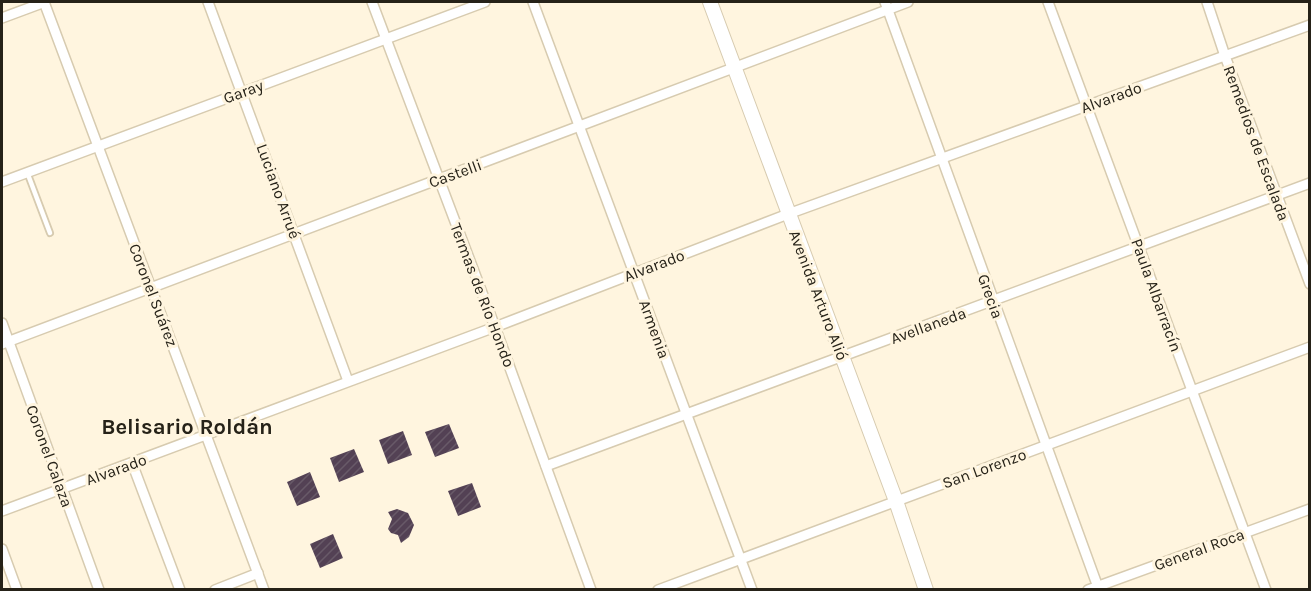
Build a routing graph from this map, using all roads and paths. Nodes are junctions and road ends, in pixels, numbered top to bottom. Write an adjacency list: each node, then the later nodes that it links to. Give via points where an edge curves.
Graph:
1 (45, 2): 11 (street); 19 (street, Coronel Suárez)
2 (208, 2): 16 (street, Luciano Arrué)
3 (372, 2): 13 (street, Termas de Río Hondo)
4 (485, 2): 13 (street, Garay)
5 (533, 2): 18 (street, Armenia)
6 (710, 2): 15 (main road, Avenida Arturo Alió)
7 (908, 2): 10 (street, Castelli)
8 (1048, 2): 17 (street, Paula Albarracín)
9 (1207, 2): 14 (street, Remedios de Escalada)
10 (886, 5): 15 (street, Castelli); 20 (street, Grecia)
11 (2, 18)
12 (1310, 25): 14 (street, Alvarado)
13 (386, 38): 16 (street, Garay); 22 (street, Termas de Río Hondo)
14 (1225, 56): 17 (street, Alvarado); 25 (street, Remedios de Escalada)
15 (735, 68): 18 (street, Castelli); 26 (main road, Avenida Arturo Alió)
16 (243, 91): 19 (street, Garay); 27 (street, Luciano Arrué)
17 (1087, 106): 20 (street, Alvarado); 29 (street, Paula Albarracín)
18 (580, 126): 22 (street, Castelli); 30 (street, Armenia)
19 (98, 146): 21 (street, Garay); 32 (street, Coronel Suárez)
20 (943, 158): 26 (street, Alvarado); 33 (street, Grecia)
21 (27, 172): 23 (street, Garay); 28 (lane)
22 (439, 180): 27 (street, Castelli); 35 (street, Termas de Río Hondo)
23 (2, 182)
24 (1310, 183): 25 (street, Avellaneda)
25 (1277, 195): 29 (street, Avellaneda); 31 (street, Remedios de Escalada)
26 (788, 213): 30 (street, Alvarado); 38 (main road, Avenida Arturo Alió)
27 (294, 232): 32 (street, Castelli); 39 (street, Luciano Arrué)
28 (51, 233)
29 (1139, 247): 33 (street, Avellaneda); 40 (street, Paula Albarracín)
30 (634, 273): 35 (street, Alvarado); 41 (street, Armenia)
31 (1310, 284)
32 (152, 288): 36 (street, Castelli); 42 (street, Coronel Suárez)
33 (992, 301): 38 (street, Avellaneda); 43 (street, Grecia)
34 (2, 323): 36 (street, Coronel Calaza)
35 (495, 327): 39 (street, Alvarado); 45 (street, Termas de Río Hondo)
36 (5, 343): 46 (street, Coronel Calaza)
37 (1310, 347): 40 (street, San Lorenzo)
38 (842, 357): 41 (street, Avellaneda); 47 (main road, Avenida Arturo Alió)
39 (348, 381): 42 (street, Alvarado)
40 (1192, 391): 43 (street, San Lorenzo); 50 (street, Paula Albarracín)
41 (687, 414): 45 (street, Avellaneda); 52 (street, Armenia)
42 (206, 435): 44 (street, Alvarado); 53 (street, Coronel Suárez)
43 (1046, 445): 47 (street, San Lorenzo); 54 (street, Grecia)
44 (132, 463): 46 (street, Alvarado); 57 (street)
45 (546, 466): 60 (street, Termas de Río Hondo)
46 (61, 489): 49 (street, Alvarado); 56 (street, Coronel Calaza)
47 (896, 501): 52 (street, San Lorenzo); 63 (main road, Avenida Arturo Alió)
48 (1310, 509): 50 (street, General Roca)
49 (2, 512)
50 (1245, 532): 54 (street, General Roca); 64 (street, Paula Albarracín)
51 (2, 549): 55 (street)
52 (741, 559): 61 (street, San Lorenzo); 62 (street, Armenia)
53 (258, 573): 58 (street); 59 (street, Coronel Suárez)
54 (1095, 588)
55 (17, 590)
56 (99, 590)
57 (180, 590)
58 (215, 590)
59 (264, 590)
60 (591, 590)
61 (658, 590)
62 (752, 590)
63 (926, 590)
64 (1266, 590)

